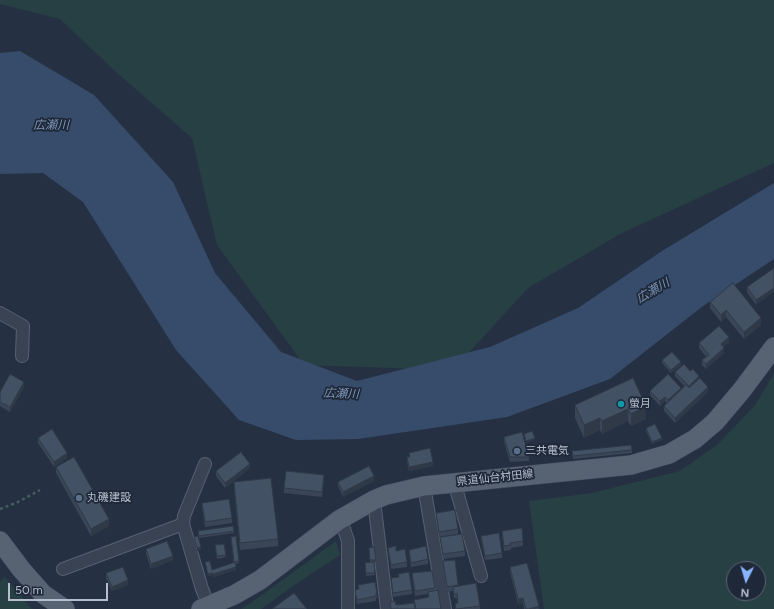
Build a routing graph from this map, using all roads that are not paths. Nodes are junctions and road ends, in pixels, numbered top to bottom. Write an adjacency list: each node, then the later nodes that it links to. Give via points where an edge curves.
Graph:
1 (0, 313): 3 (street, via 23,326)
2 (774, 347): 5 (main road, 県道仙台村田線, via 715,422 695,439 669,454 631,465)
3 (22, 356)
4 (205, 464): 9 (street)
5 (455, 482): 6 (main road, 県道仙台村田線); 12 (street)
6 (424, 486): 7 (main road, 県道仙台村田線); 17 (street)
7 (374, 500): 8 (main road, 県道仙台村田線); 16 (street)
8 (339, 520): 13 (main road, 県道仙台村田線, via 260,580 234,595); 15 (street, via 348,541)
9 (183, 524): 11 (street); 13 (street)
10 (0, 541): 14 (main road, via 43,594)
11 (62, 568)
12 (481, 576)
13 (205, 607)
14 (65, 609)
15 (348, 609)
16 (387, 609)
17 (445, 609)

